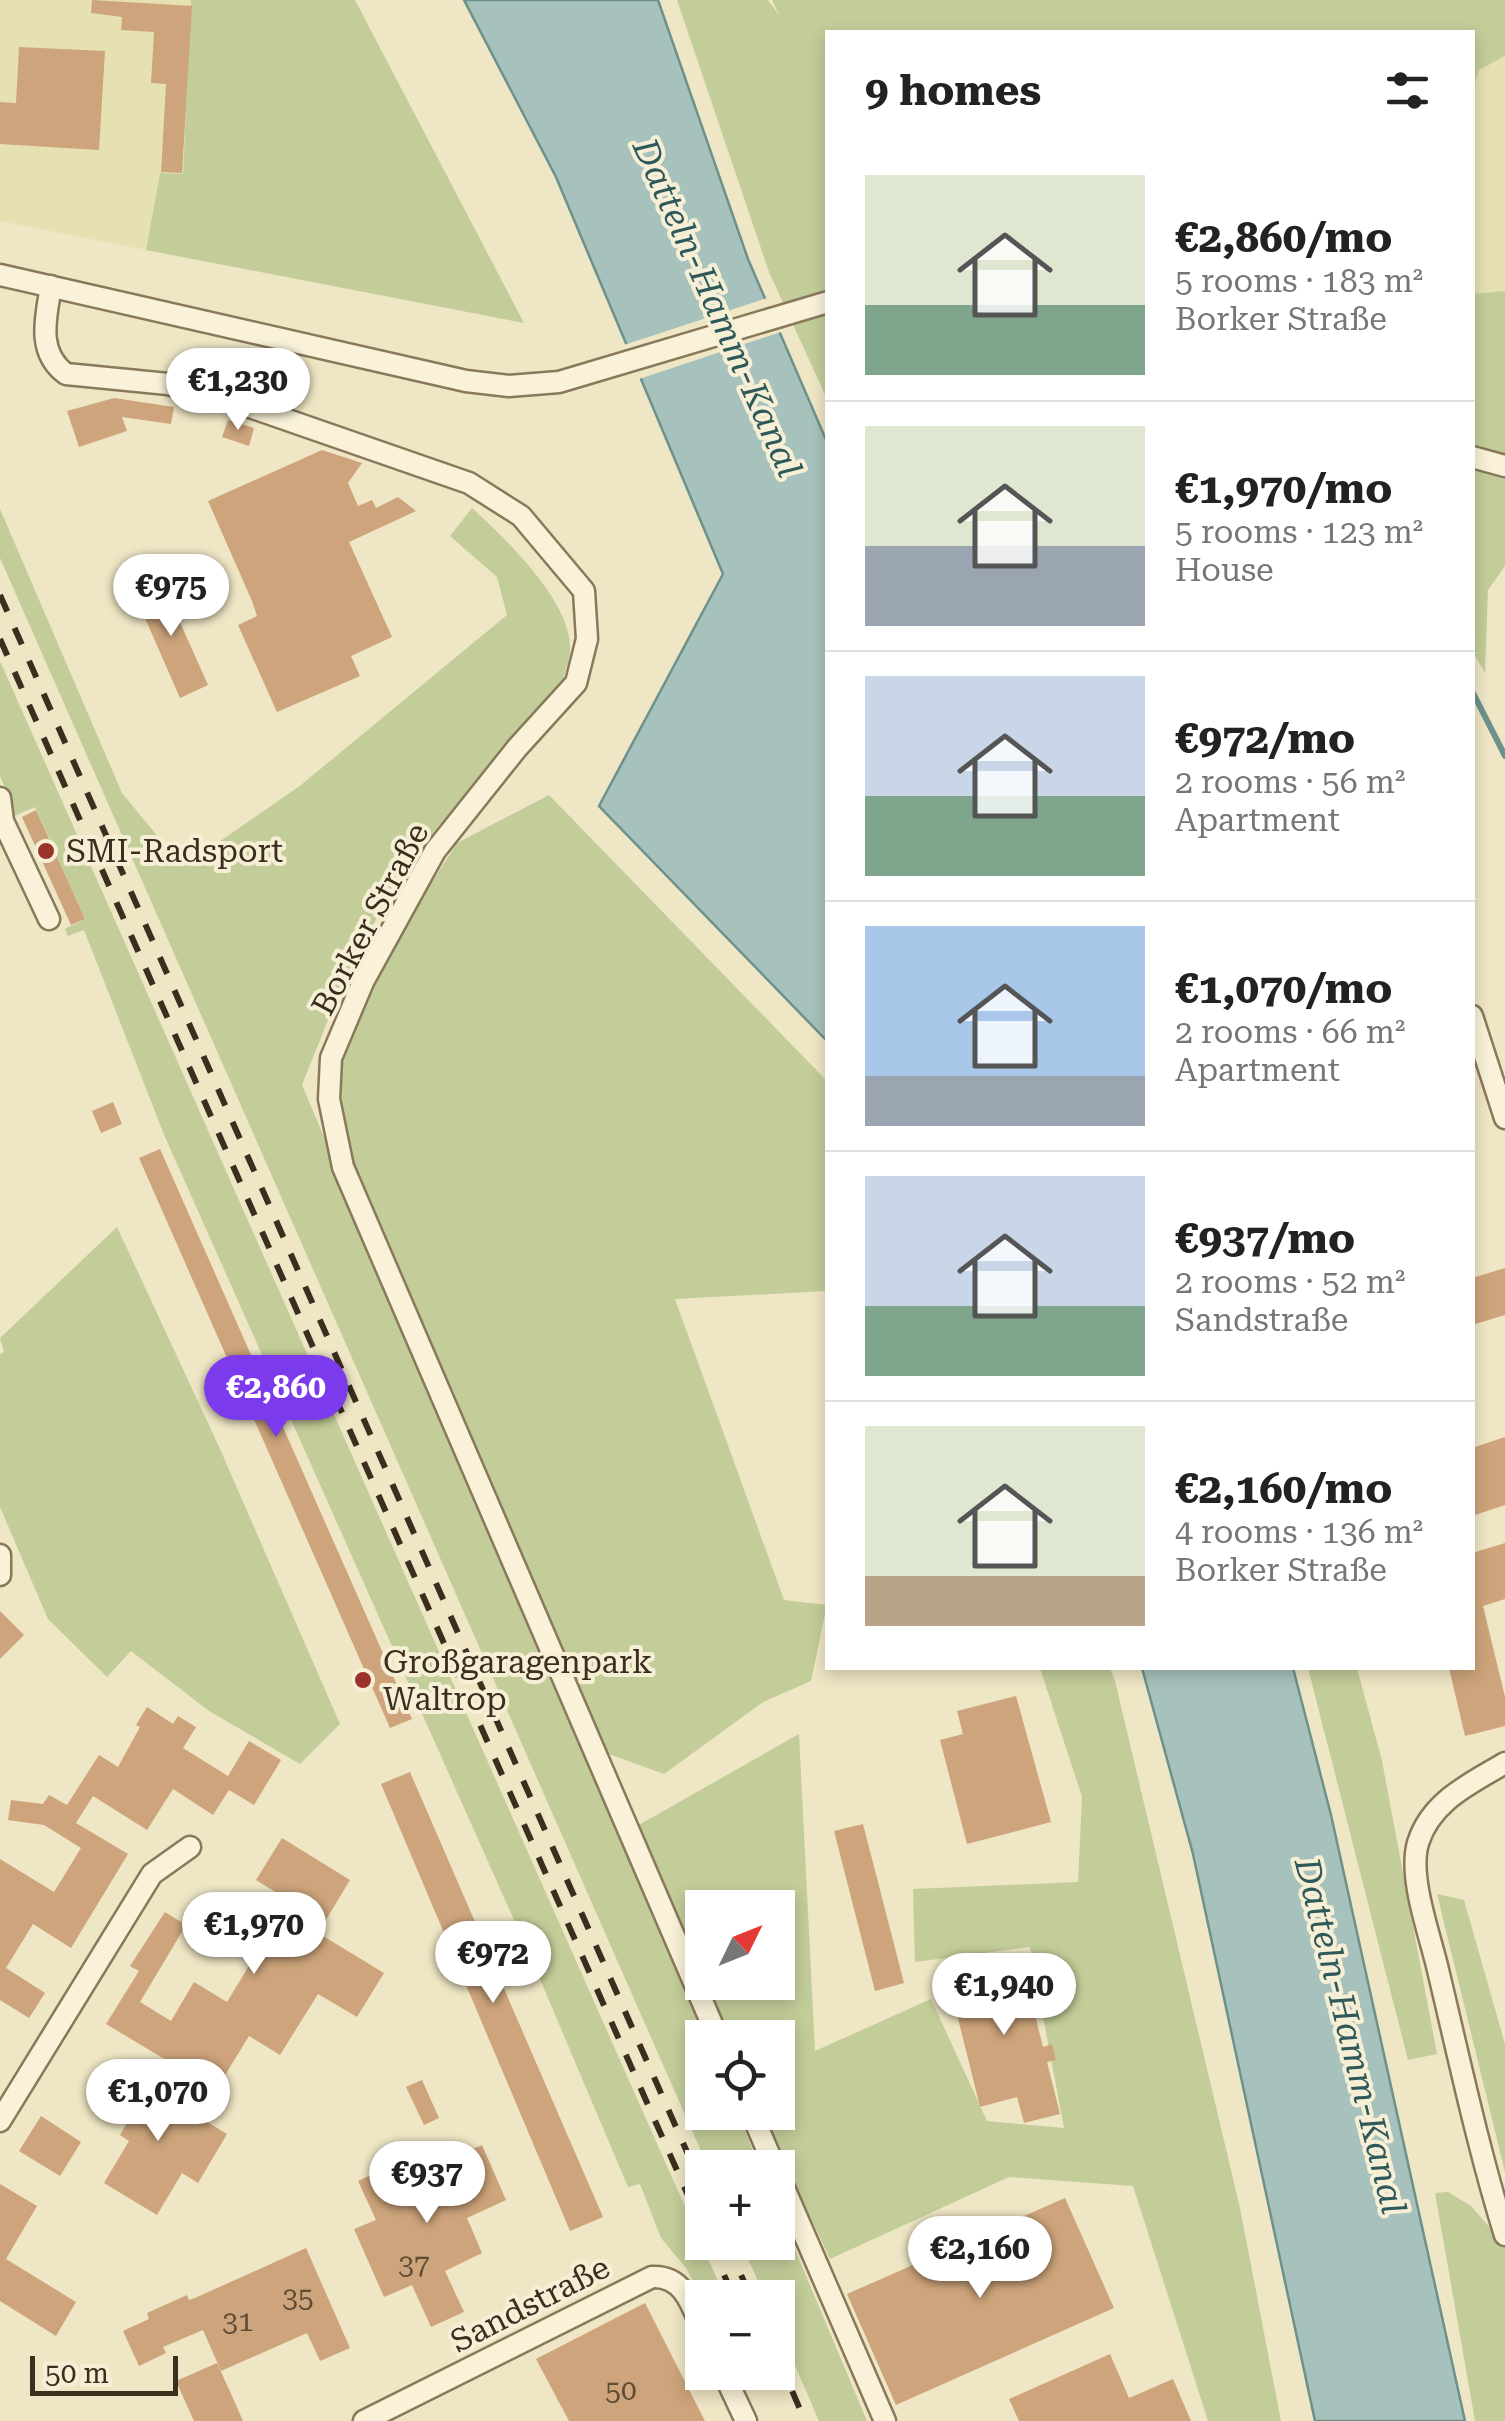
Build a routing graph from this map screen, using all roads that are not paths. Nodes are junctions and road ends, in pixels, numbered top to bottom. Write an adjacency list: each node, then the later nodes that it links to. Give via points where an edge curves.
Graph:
1 (0, 274): 2 (street)
2 (51, 286): 3 (street, via 510,386 559,382); 14 (street, Borker Straße, via 44,334 55,366 66,374 168,384 469,483 521,516 584,591 587,639 576,683 435,851 363,982 332,1058 328,1099 344,1166)
3 (825, 303)
4 (1475, 458): 5 (street)
5 (1505, 466)
6 (0, 798): 7 (street, via 3,821)
7 (49, 918)
8 (1475, 1025): 9 (street)
9 (1505, 1118)
10 (0, 1555): 11 (street)
11 (0, 1575)
12 (1505, 1763): 17 (street, via 1436,1811 1415,1862)
13 (190, 1847): 15 (street, via 152,1874)
14 (710, 2020)
15 (0, 2122)
16 (795, 2214): 22 (street)
17 (1505, 2236)
18 (685, 2293): 20 (street, Sandstraße, via 676,2282 652,2277)
19 (731, 2390): 21 (street)
20 (364, 2421)
21 (746, 2421)
22 (885, 2421)

